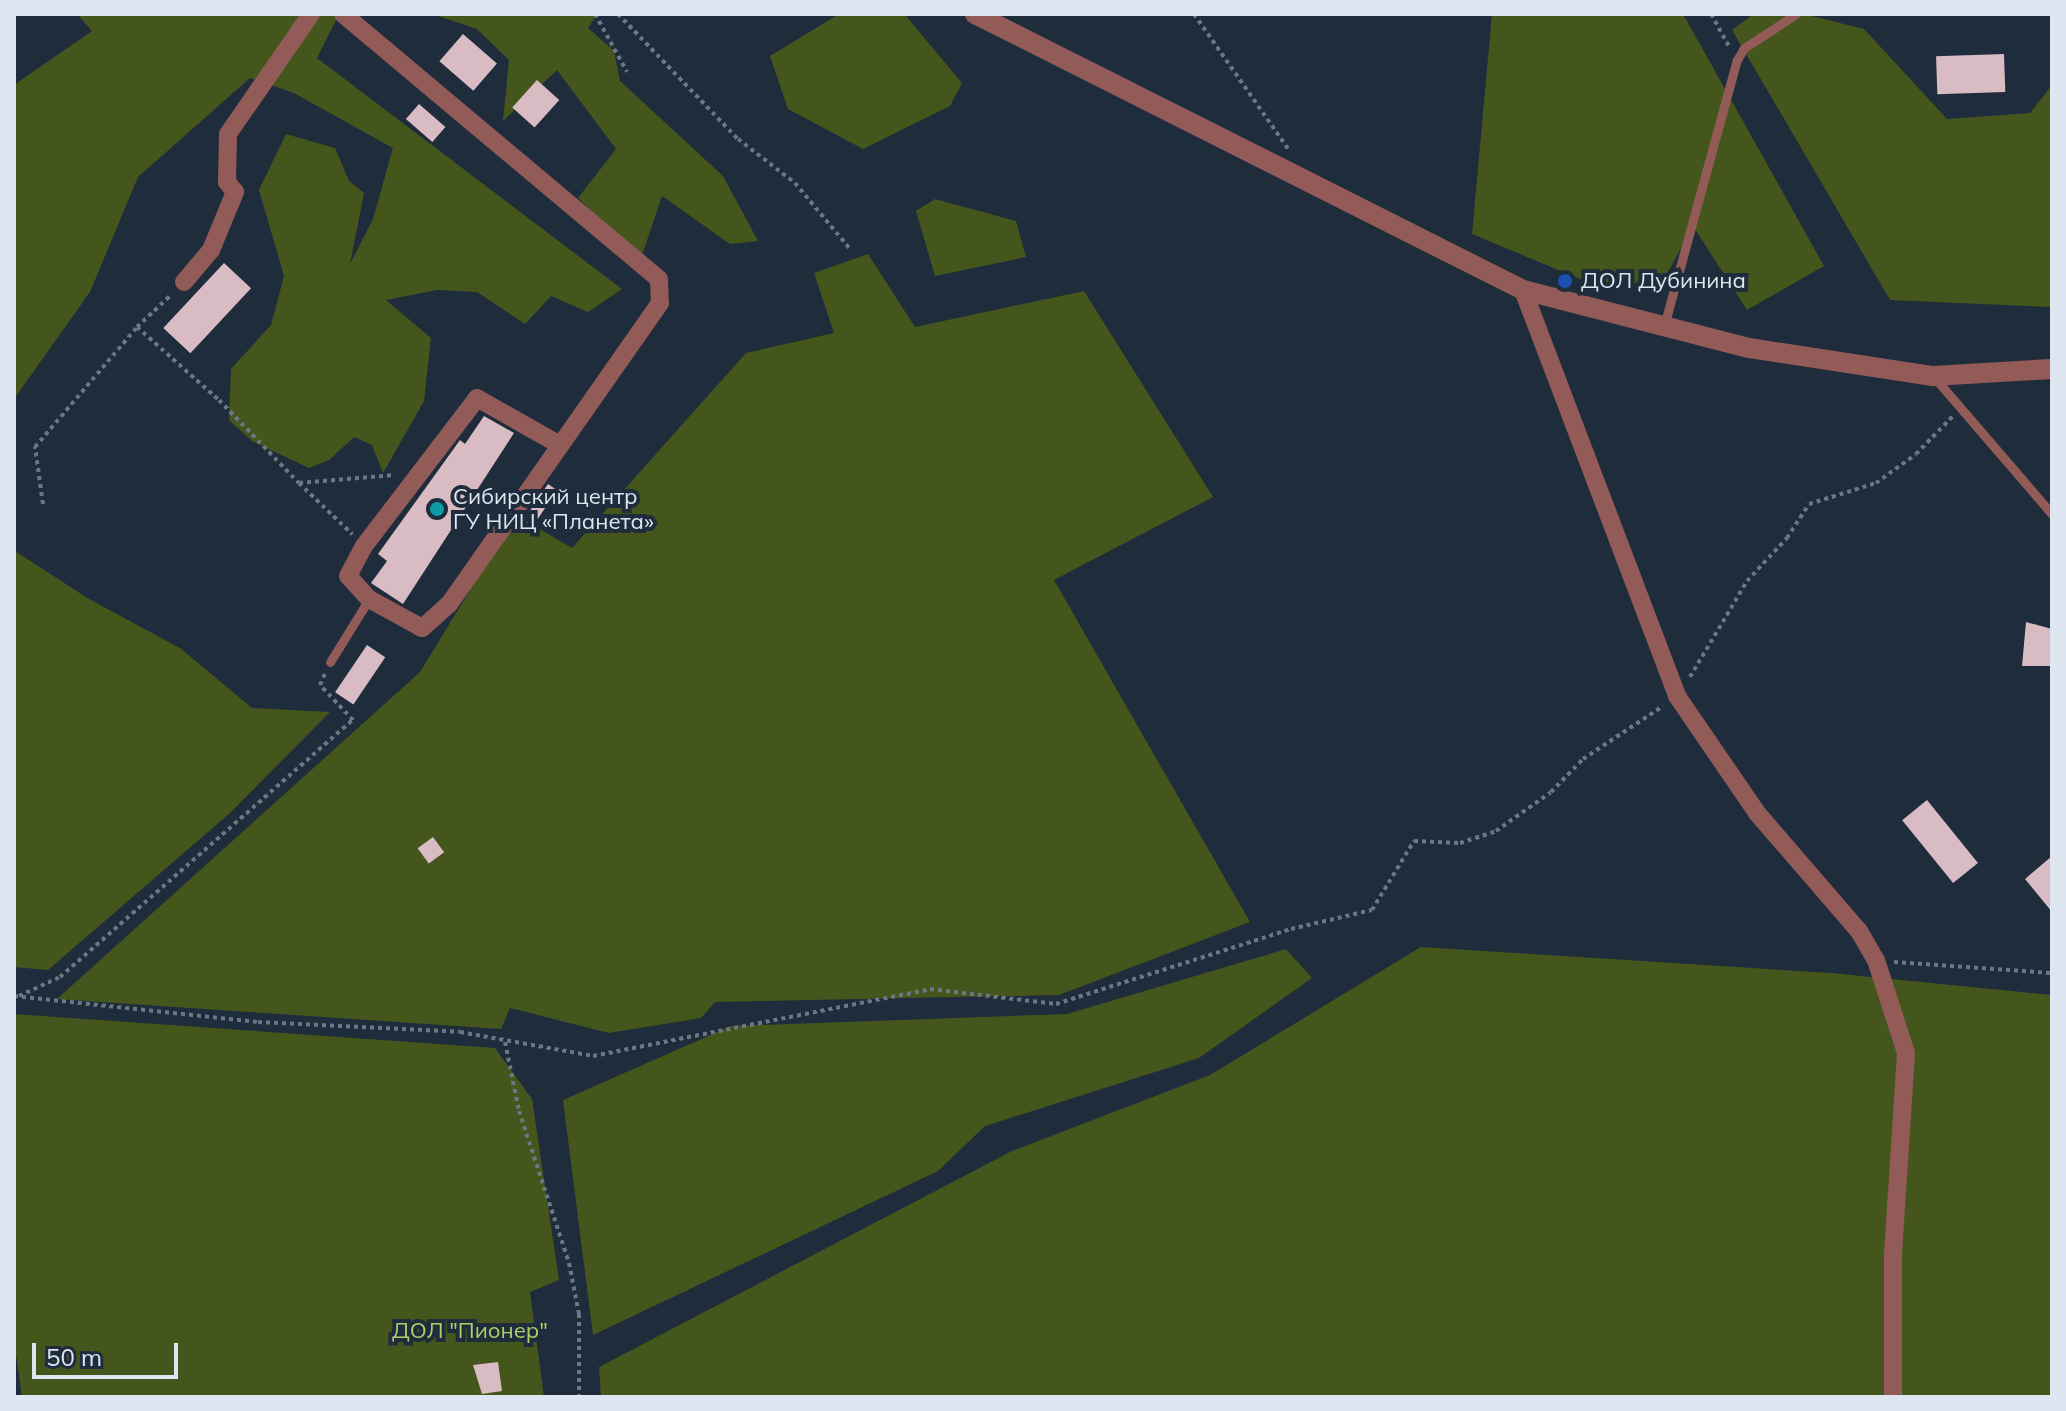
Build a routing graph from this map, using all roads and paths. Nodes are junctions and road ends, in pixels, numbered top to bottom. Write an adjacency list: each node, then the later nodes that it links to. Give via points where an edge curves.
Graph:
1 (311, 14): 13 (street, via 228,134 227,182 235,192 211,250)
2 (343, 14): 20 (street, via 659,279 660,303)
3 (595, 14): 10 (path)
4 (618, 14): 12 (path, via 738,139 795,183)
5 (975, 14): 14 (street)
6 (1194, 14): 11 (path)
7 (1711, 14): 9 (path)
8 (1796, 14): 9 (lane, via 1744,48)
9 (1737, 60): 15 (lane)
10 (627, 72)
11 (1293, 156)
12 (850, 249)
13 (184, 282): 16 (path)
14 (1523, 290): 15 (street); 28 (street)
15 (1664, 326): 18 (street, via 1749,348)
16 (137, 327): 22 (path, via 219,400); 23 (path, via 35,447)
17 (2052, 369): 18 (street)
18 (1933, 376): 19 (lane)
19 (1960, 408): 24 (lane); 28 (path, via 1916,454 1876,483 1809,504 1787,538 1747,581)
20 (558, 444): 21 (street, via 477,398); 26 (street, via 449,604 422,628)
21 (418, 473): 22 (path); 25 (street)
22 (299, 483): 25 (path)
23 (43, 504)
24 (2052, 514)
25 (364, 546): 26 (street, via 348,576)
26 (369, 599): 27 (lane)
27 (330, 662): 31 (path, via 320,685 353,720 60,977)
28 (1677, 696): 29 (street, via 1757,813 1859,931); 32 (path, via 1583,759 1551,792 1496,831 1460,843 1414,841 1372,910 1291,929 1056,1004 930,989 593,1056)
29 (1876, 960): 30 (path); 34 (street, via 1906,1053 1893,1255)
30 (2052, 973)
31 (15, 996): 32 (path, via 258,1022 460,1032)
32 (505, 1041): 33 (path, via 519,1111 569,1263 579,1314)
33 (579, 1397)
34 (1893, 1397)

